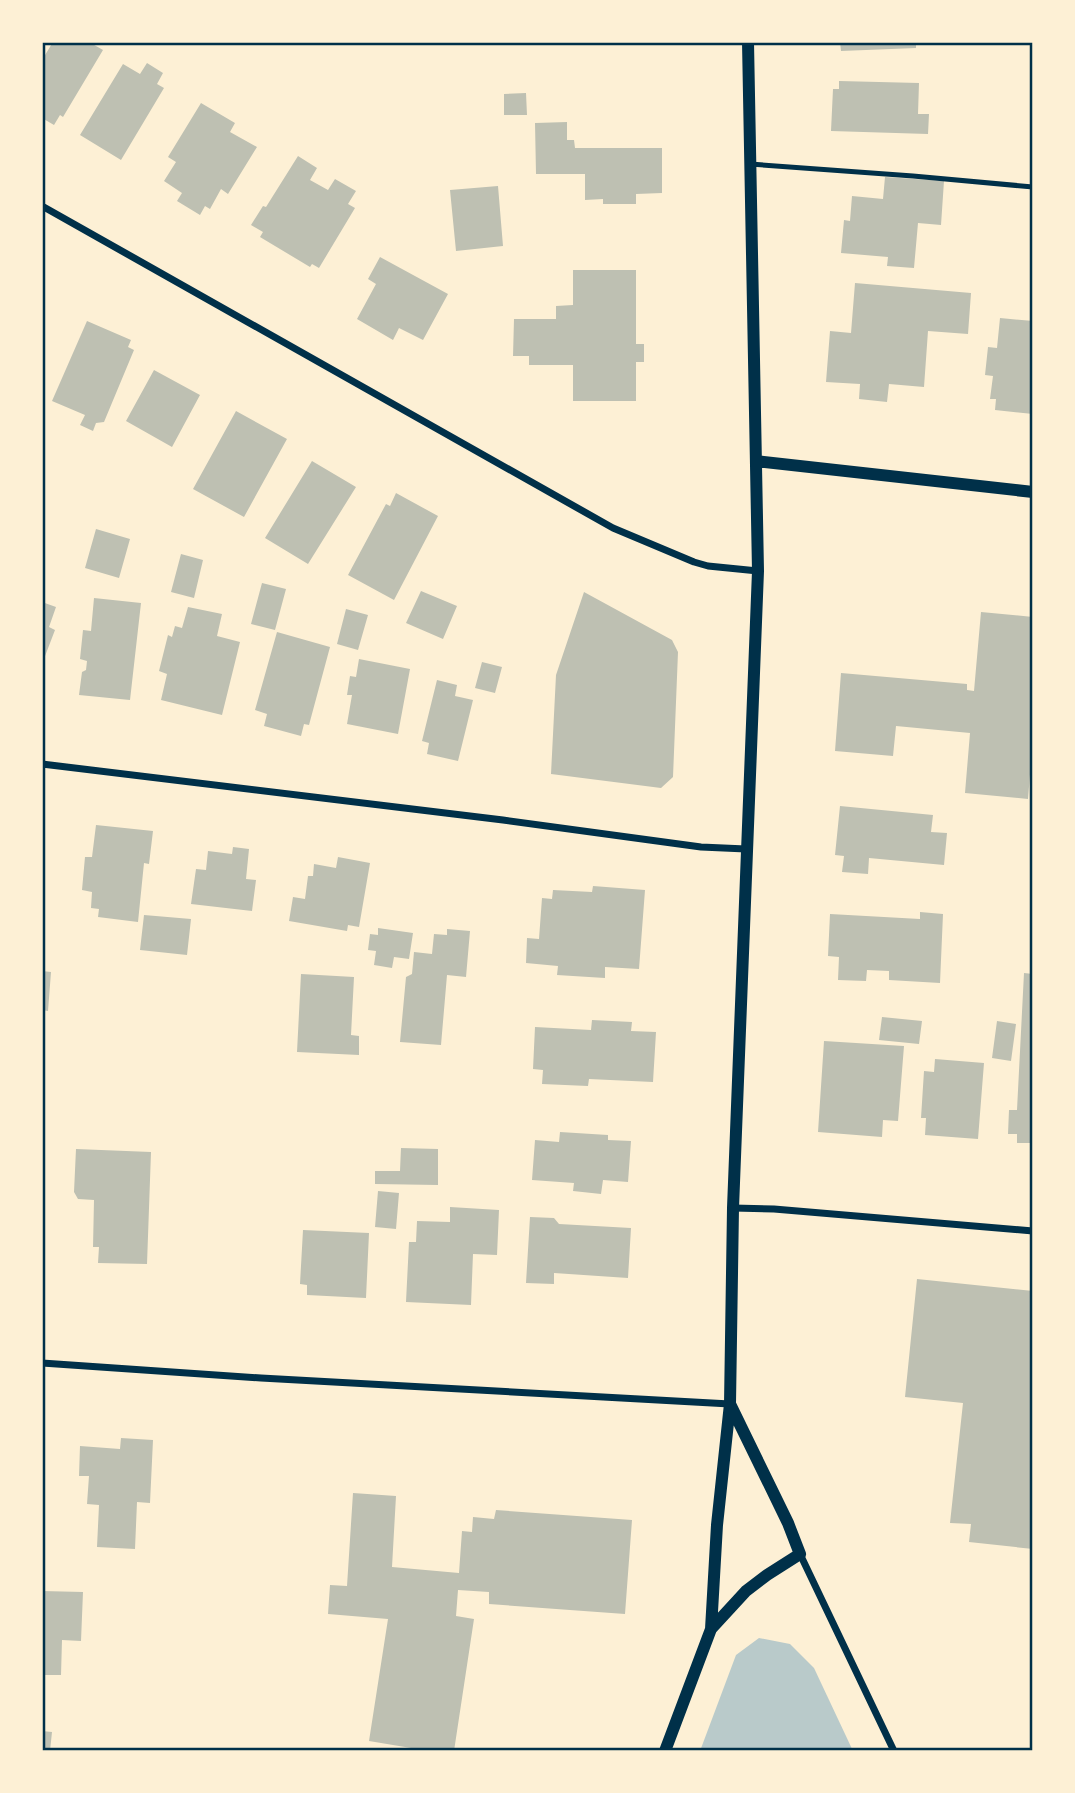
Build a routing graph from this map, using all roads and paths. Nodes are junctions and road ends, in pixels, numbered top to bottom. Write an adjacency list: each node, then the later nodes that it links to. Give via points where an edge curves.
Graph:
1 (748, 42): 2 (street)
2 (750, 164): 3 (lane); 5 (street)
3 (1033, 187)
4 (42, 206): 7 (street, via 613,528 694,562)
5 (756, 461): 6 (street); 7 (street)
6 (1033, 492)
7 (758, 571): 9 (street)
8 (42, 764): 9 (street)
9 (746, 849): 10 (street)
10 (733, 1208): 11 (street); 13 (street)
11 (1033, 1231)
12 (42, 1363): 13 (street)
13 (730, 1404): 14 (street); 15 (street)
14 (800, 1554): 15 (street, via 746,1591); 17 (street)
15 (711, 1629): 16 (street)
16 (665, 1751)
17 (894, 1751)

